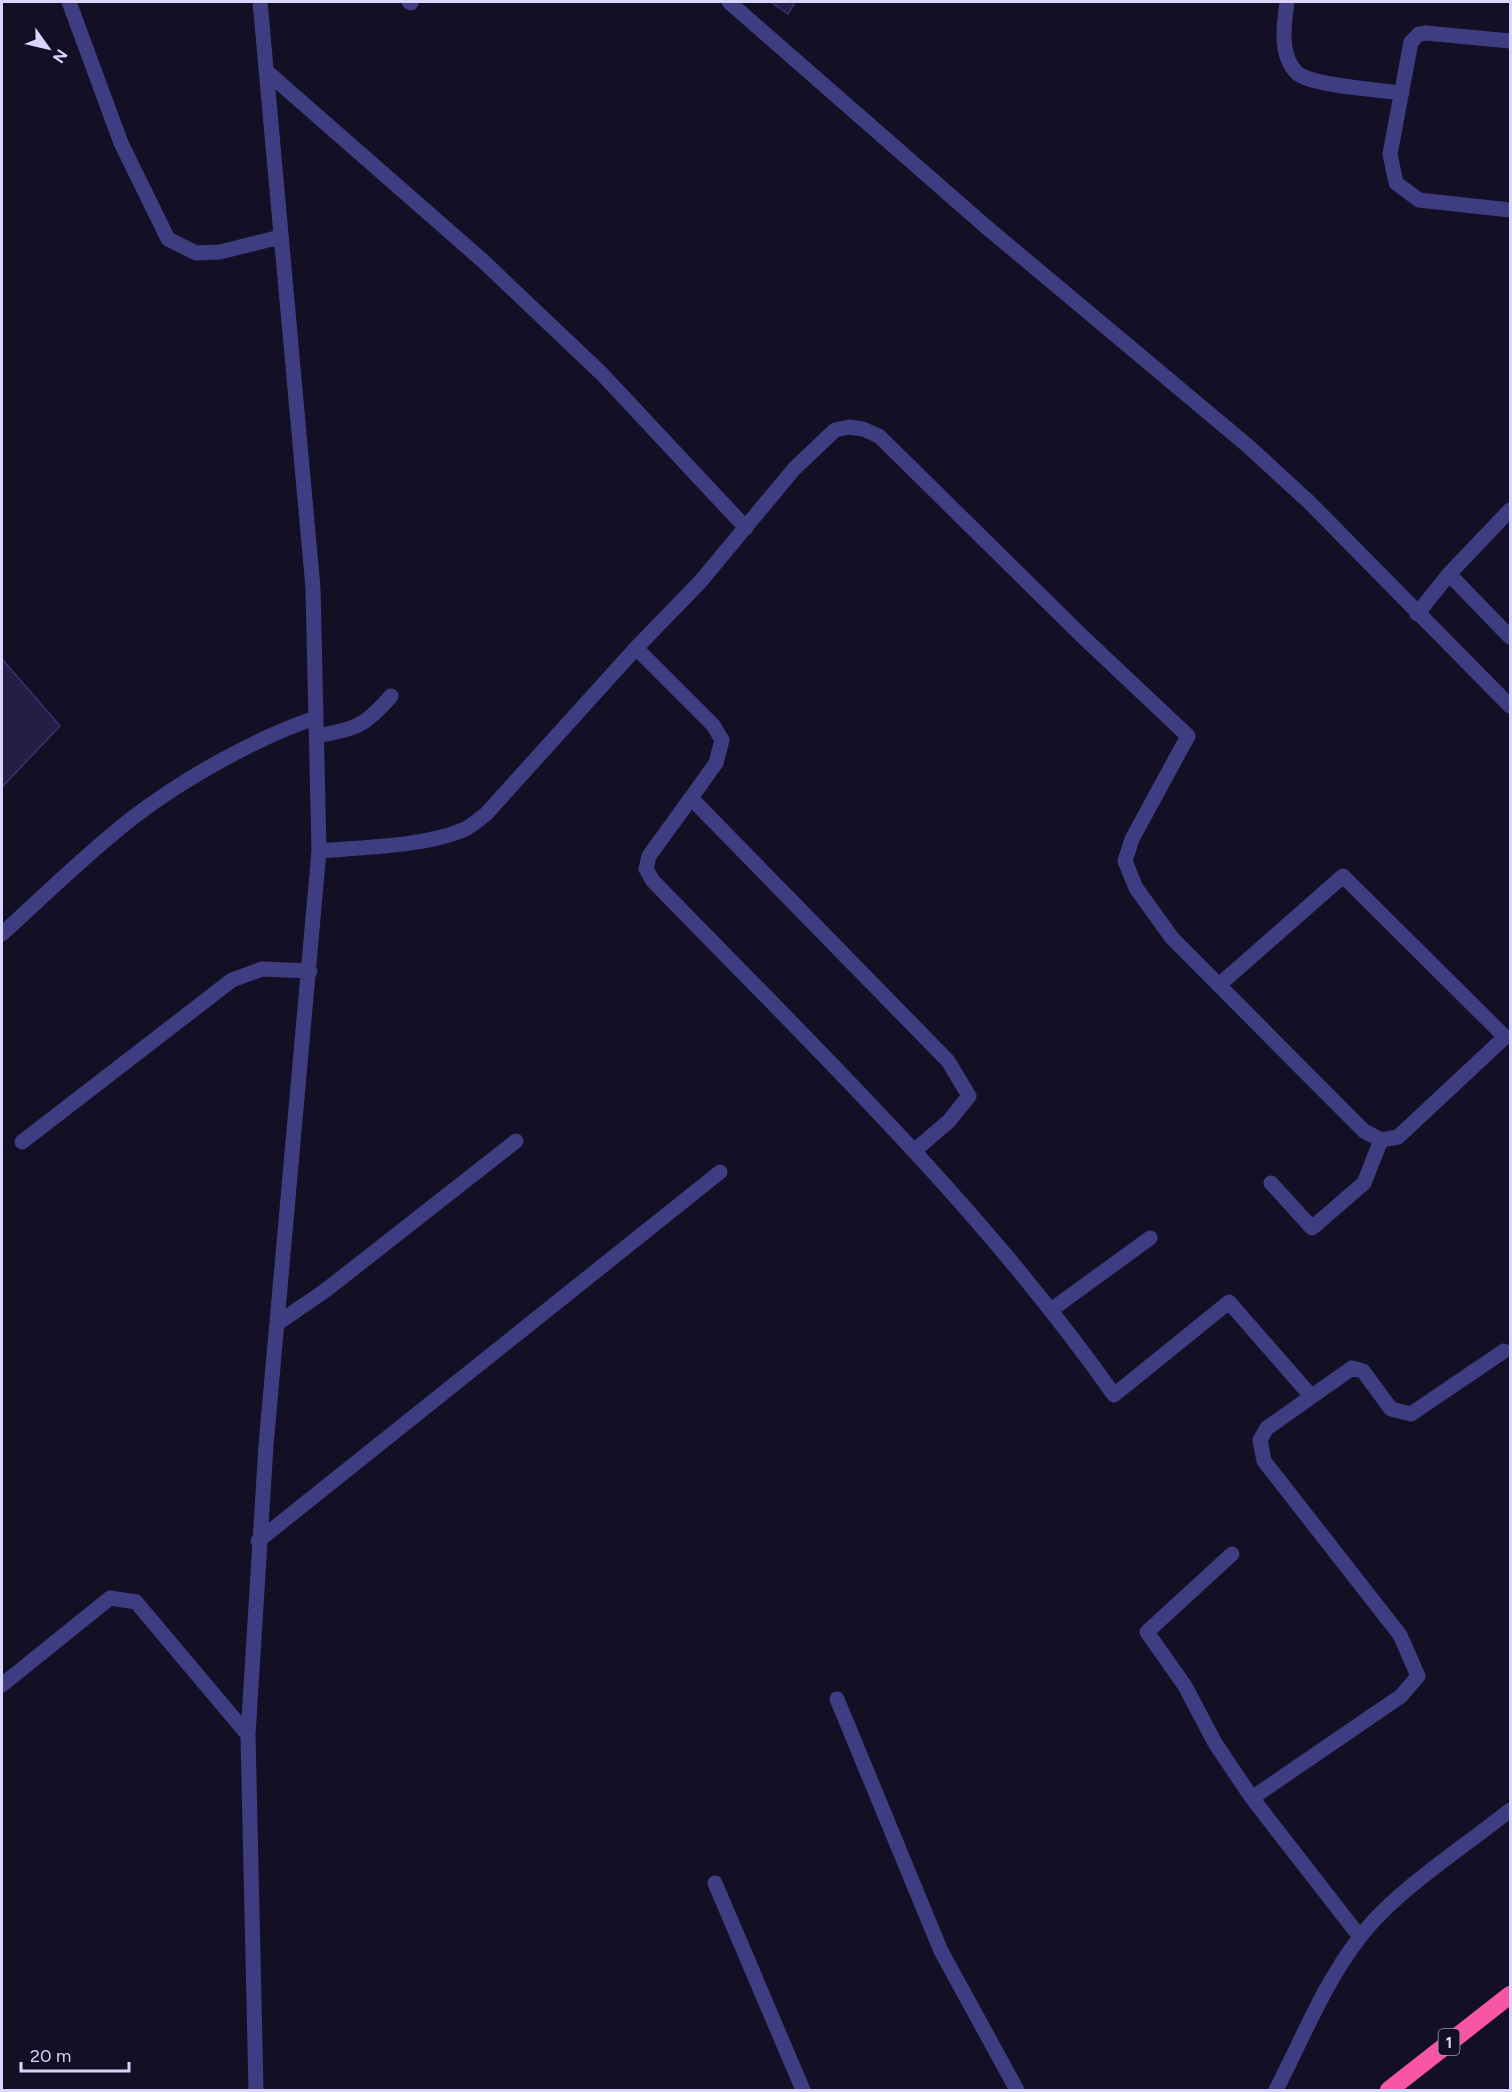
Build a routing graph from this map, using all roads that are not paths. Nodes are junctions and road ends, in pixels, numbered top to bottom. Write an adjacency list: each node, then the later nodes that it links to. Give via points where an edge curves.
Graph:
1 (69, 2): 9 (street, via 121,143 168,239 196,253 220,252)
2 (260, 2): 6 (street)
3 (729, 2): 13 (street, via 984,225 1248,446 1309,502)
4 (1287, 2): 7 (street, via 1283,26 1288,57 1298,73 1316,81)
5 (1510, 41): 7 (street, via 1419,34 1411,42)
6 (266, 71): 9 (street); 11 (street, via 492,268 602,374)
7 (1402, 93): 8 (street, via 1389,154 1396,183 1419,200)
8 (1510, 210)
9 (280, 237): 18 (street, via 313,588)
10 (1510, 510): 12 (street)
11 (746, 528): 15 (street); 24 (street, via 794,469 835,430 856,428 879,436 1188,736 1132,839 1125,861 1136,888 1172,938)
12 (1449, 574): 13 (street); 14 (street)
13 (1417, 614): 17 (street)
14 (1510, 637)
15 (636, 648): 20 (street, via 713,724 722,740 716,763); 21 (street, via 486,814 464,830 397,844)
16 (391, 696): 19 (street, via 370,720 351,729)
17 (1510, 706)
18 (315, 718): 19 (street); 22 (street, via 286,728 188,781 135,816)
19 (317, 736): 21 (street)
20 (690, 798): 29 (street, via 649,856 645,869); 29 (street, via 948,1061 962,1080 969,1096 961,1108)
21 (319, 851): 23 (street)
22 (2, 934)
23 (309, 970): 28 (street, via 262,969 232,980); 34 (street)
24 (1219, 985): 25 (street, via 1343,876); 26 (street, via 1364,1131)
25 (1508, 1037): 26 (street, via 1398,1137)
26 (1381, 1140): 31 (street, via 1364,1183 1312,1228)
27 (516, 1141): 34 (street)
28 (22, 1142)
29 (914, 1151): 33 (street, via 1002,1249)
30 (720, 1172): 37 (street)
31 (1271, 1183)
32 (1150, 1238): 33 (street)
33 (1050, 1310): 36 (street, via 1114,1395 1229,1302)
34 (278, 1323): 37 (street)
35 (1504, 1351): 36 (street, via 1411,1414 1391,1409 1363,1371 1352,1368)
36 (1311, 1396): 42 (street, via 1267,1428 1260,1440 1264,1461 1400,1635 1418,1676 1401,1696)
37 (258, 1541): 41 (street)
38 (1232, 1554): 42 (street, via 1147,1632 1185,1686 1215,1743)
39 (2, 1685): 41 (street, via 110,1598 136,1602)
40 (837, 1699): 49 (street, via 941,1951)
41 (248, 1735): 47 (street)
42 (1252, 1798): 45 (street)
43 (1510, 1810): 45 (street, via 1403,1895)
44 (715, 1883): 48 (street)
45 (1360, 1936): 50 (street)
46 (1510, 1995): 51 (highway, 1)
47 (256, 2091)
48 (803, 2091)
49 (1017, 2091)
50 (1276, 2091)
51 (1389, 2091)

